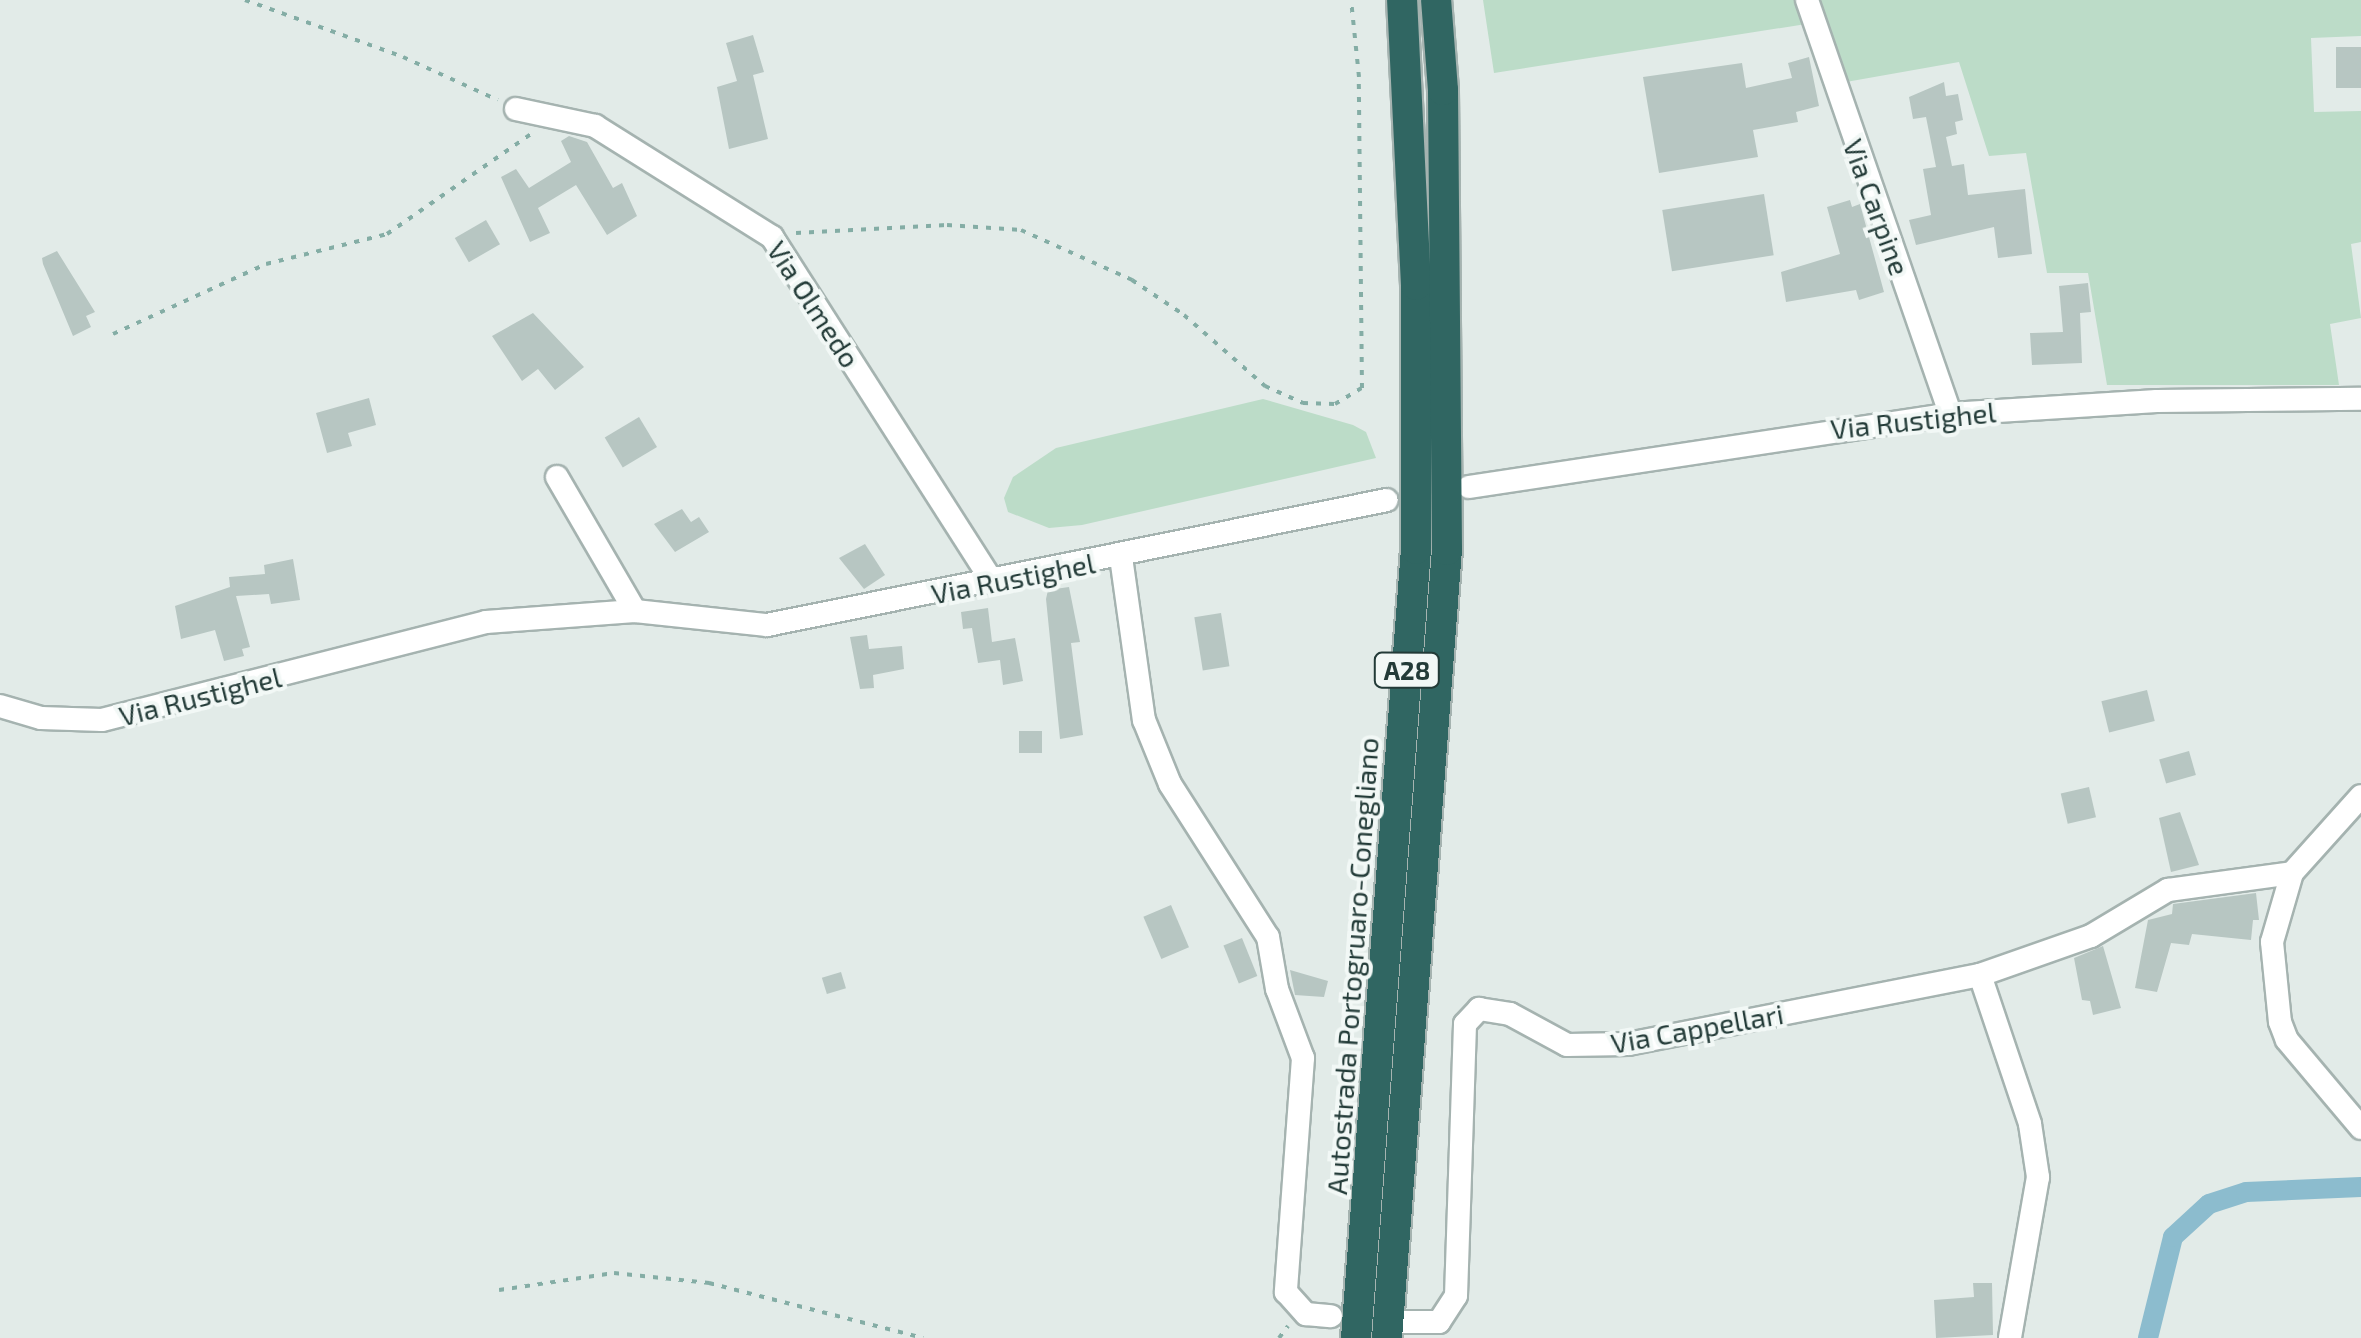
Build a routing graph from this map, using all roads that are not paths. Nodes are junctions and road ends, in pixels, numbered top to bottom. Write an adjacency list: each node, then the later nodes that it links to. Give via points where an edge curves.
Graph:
1 (1402, 0): 20 (highway, Autostrada Portogruaro-Conegliano / A28, via 1416,285 1416,548)
2 (1436, 0): 19 (highway, A28, via 1443,90 1447,550)
3 (1807, 0): 6 (street, Via Carpine)
4 (516, 108): 11 (street, Via Olmedo, via 595,126 772,237)
5 (2361, 400): 6 (street, Via Rustighel, via 2157,401)
6 (1950, 414): 8 (street, Via Rustighel)
7 (557, 477): 12 (street)
8 (1469, 487)
9 (1387, 500): 10 (street, Via Rustighel)
10 (1121, 557): 11 (street, Via Rustighel); 18 (street, via 1144,720 1170,784 1268,937 1276,989 1304,1058 1286,1292 1306,1314)
11 (993, 582): 12 (street, Via Rustighel, via 767,625)
12 (635, 611): 13 (street, Via Rustighel, via 486,622 102,720 42,718)
13 (0, 706)
14 (2361, 796): 15 (street)
15 (2292, 873): 16 (street, Via Cappellari, via 2168,890 2090,936); 17 (street, via 2272,942 2280,1022)
16 (1980, 975): 19 (street, Via Cappellari, via 1628,1044 1567,1046 1510,1014 1479,1010 1465,1024 1456,1296 1439,1322); 21 (street, via 2030,1124 2038,1177)
17 (2361, 1128)
18 (1330, 1316)
19 (1396, 1330)
20 (1356, 1338)
21 (2010, 1338)

